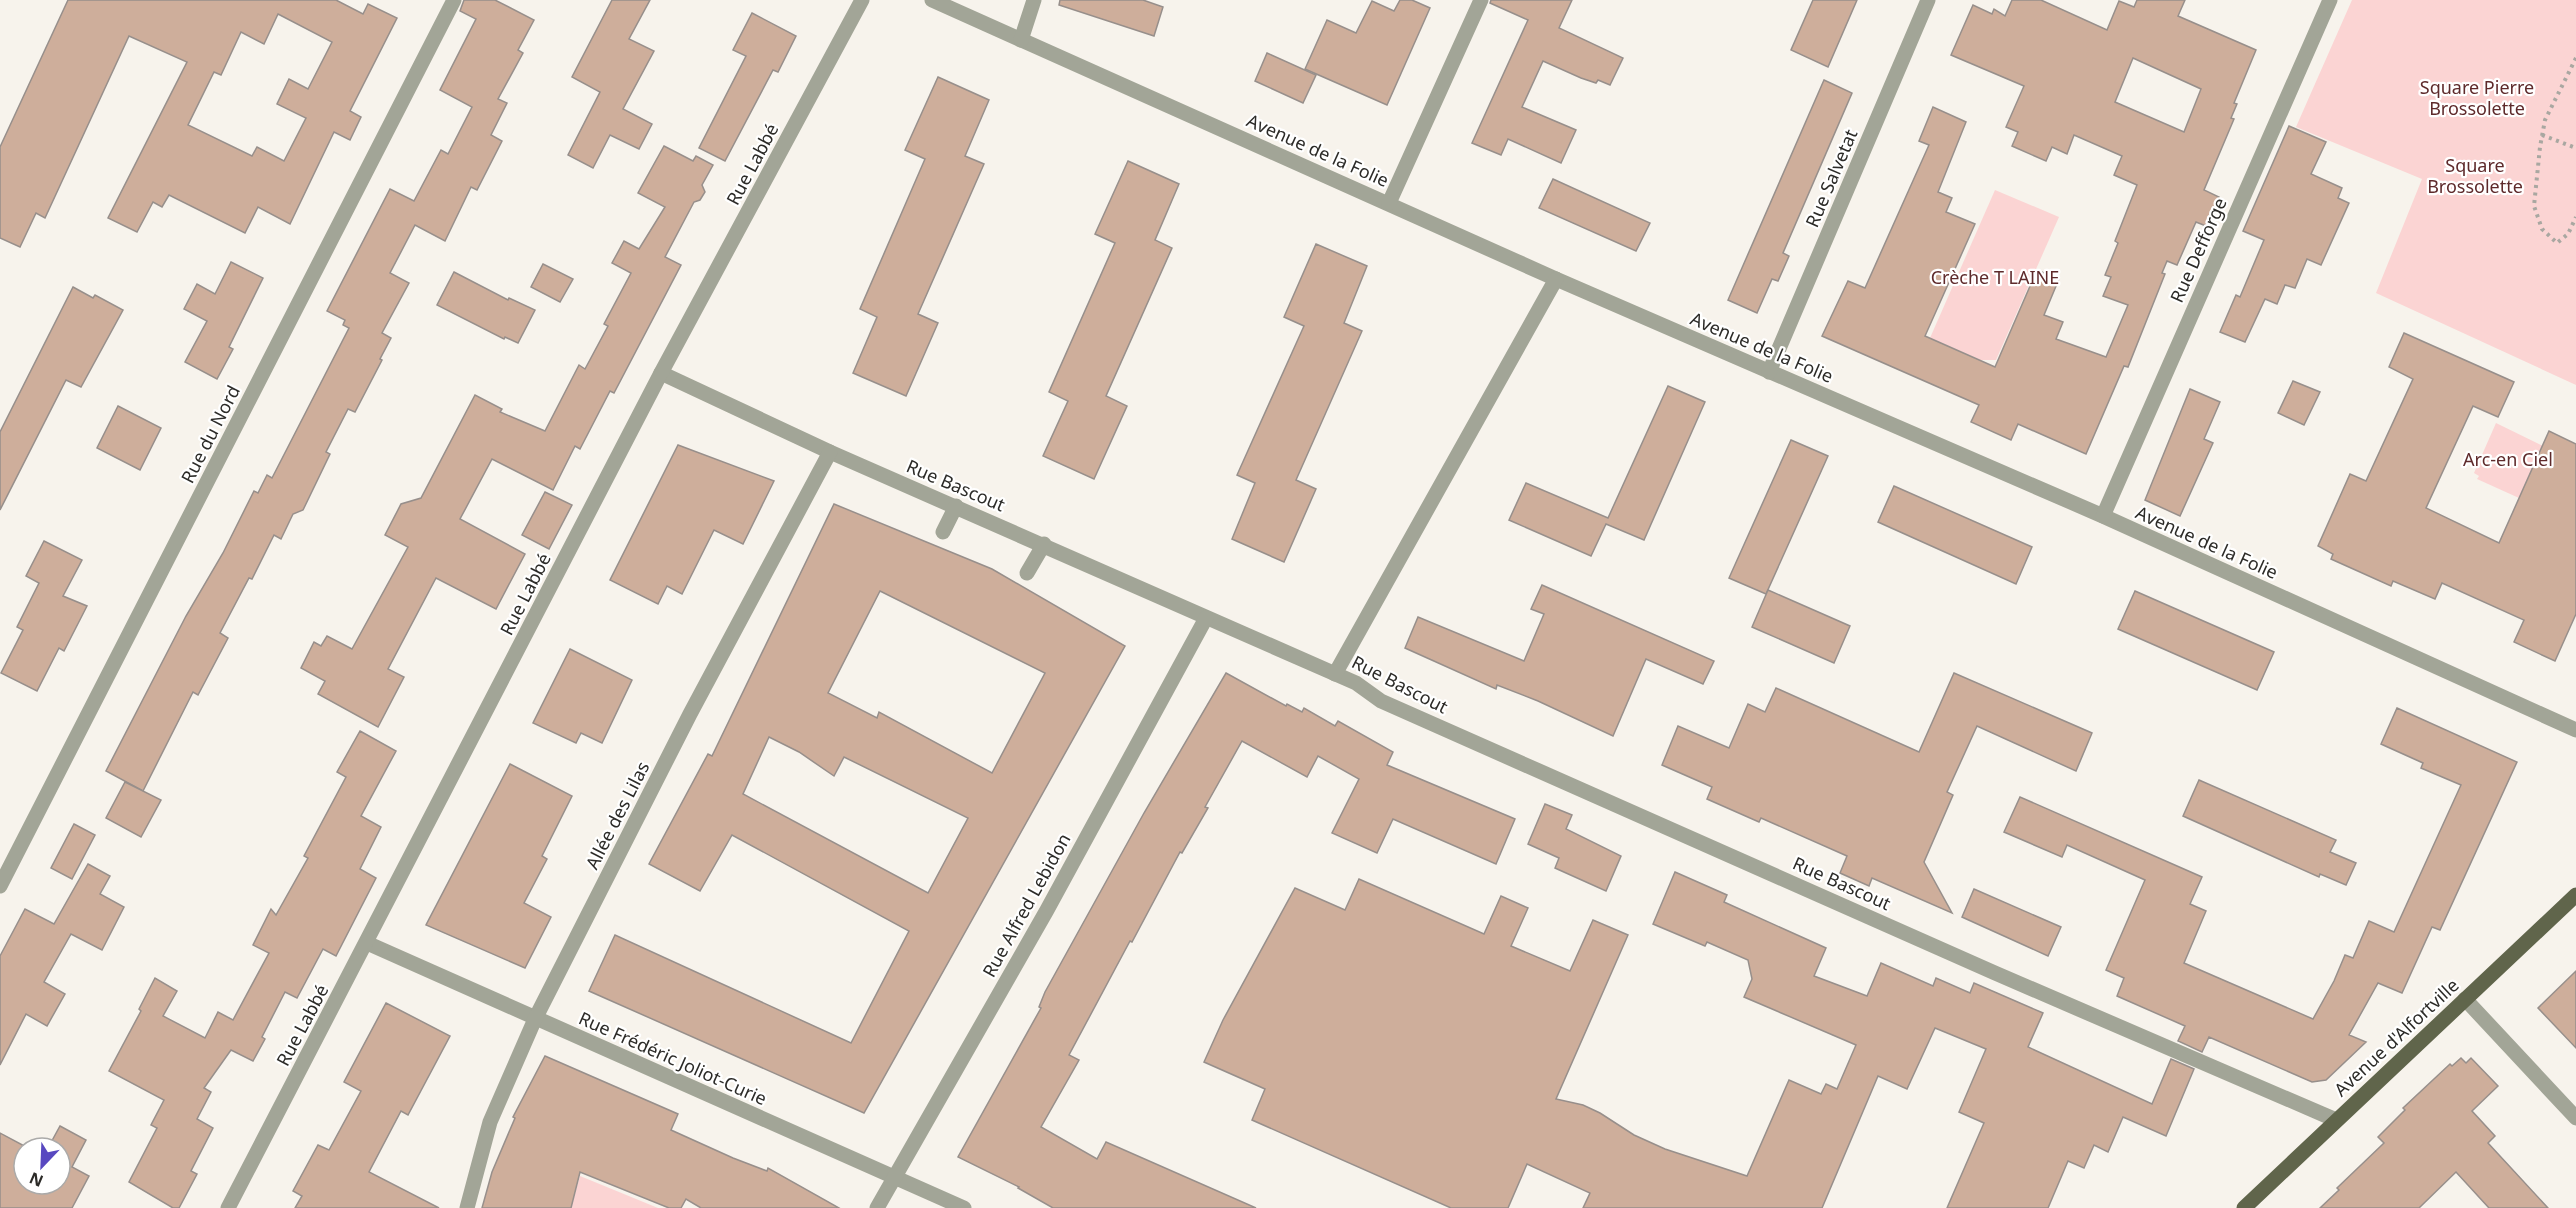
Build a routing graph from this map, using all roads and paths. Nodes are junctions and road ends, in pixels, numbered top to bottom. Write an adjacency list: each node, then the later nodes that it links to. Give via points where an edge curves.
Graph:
1 (454, 0): 26 (street, Rue du Nord)
2 (862, 0): 16 (street, Rue Labbé)
3 (932, 0): 8 (street, Avenue de la Folie)
4 (1034, 0): 8 (street)
5 (1481, 0): 12 (street)
6 (1928, 0): 15 (street, Rue Salvetat)
7 (2330, 0): 19 (street, Rue Defforge)
8 (1022, 40): 12 (street, Avenue de la Folie)
9 (2576, 58): 10 (path, via 2545,120)
10 (2542, 135): 11 (path); 13 (path, via 2534,206 2542,229 2557,243 2568,234)
11 (2576, 148)
12 (1389, 203): 14 (street, Avenue de la Folie)
13 (2576, 217)
14 (1557, 279): 15 (street, Avenue de la Folie); 24 (street, Rue Bascout)
15 (1769, 372): 19 (street, Avenue de la Folie)
16 (661, 373): 17 (street, Rue Bascout); 28 (street, Rue Labbé)
17 (830, 452): 18 (street, Rue Bascout); 30 (street, Allée des Lilas, via 690,714)
18 (956, 506): 20 (street); 21 (street, Rue Bascout)
19 (2103, 516): 25 (street, Avenue de la Folie)
20 (943, 532)
21 (1044, 544): 22 (street); 23 (street, Rue Bascout)
22 (1027, 573)
23 (1206, 618): 24 (street, Rue Bascout); 33 (street, Rue Alfred Lebidon, via 1047,910)
24 (1335, 674): 32 (street, Rue Bascout, via 1364,687 1381,701)
25 (2576, 730)
26 (0, 886)
27 (2576, 895): 29 (main road, Avenue d'Alfortville)
28 (367, 943): 30 (street, Rue Frédéric Joliot-Curie); 34 (street, Rue Labbé)
29 (2465, 999): 31 (street); 32 (main road, Avenue d'Alfortville)
30 (535, 1019): 33 (street, Rue Frédéric Joliot-Curie); 35 (street, Allée des Lilas, via 490,1122)
31 (2576, 1118)
32 (2336, 1120): 38 (main road, Avenue d'Alfortville)
33 (894, 1177): 36 (street, Rue Alfred Lebidon); 37 (street, Rue Frédéric Joliot-Curie)
34 (228, 1208)
35 (467, 1208)
36 (877, 1208)
37 (964, 1208)
38 (2244, 1208)

